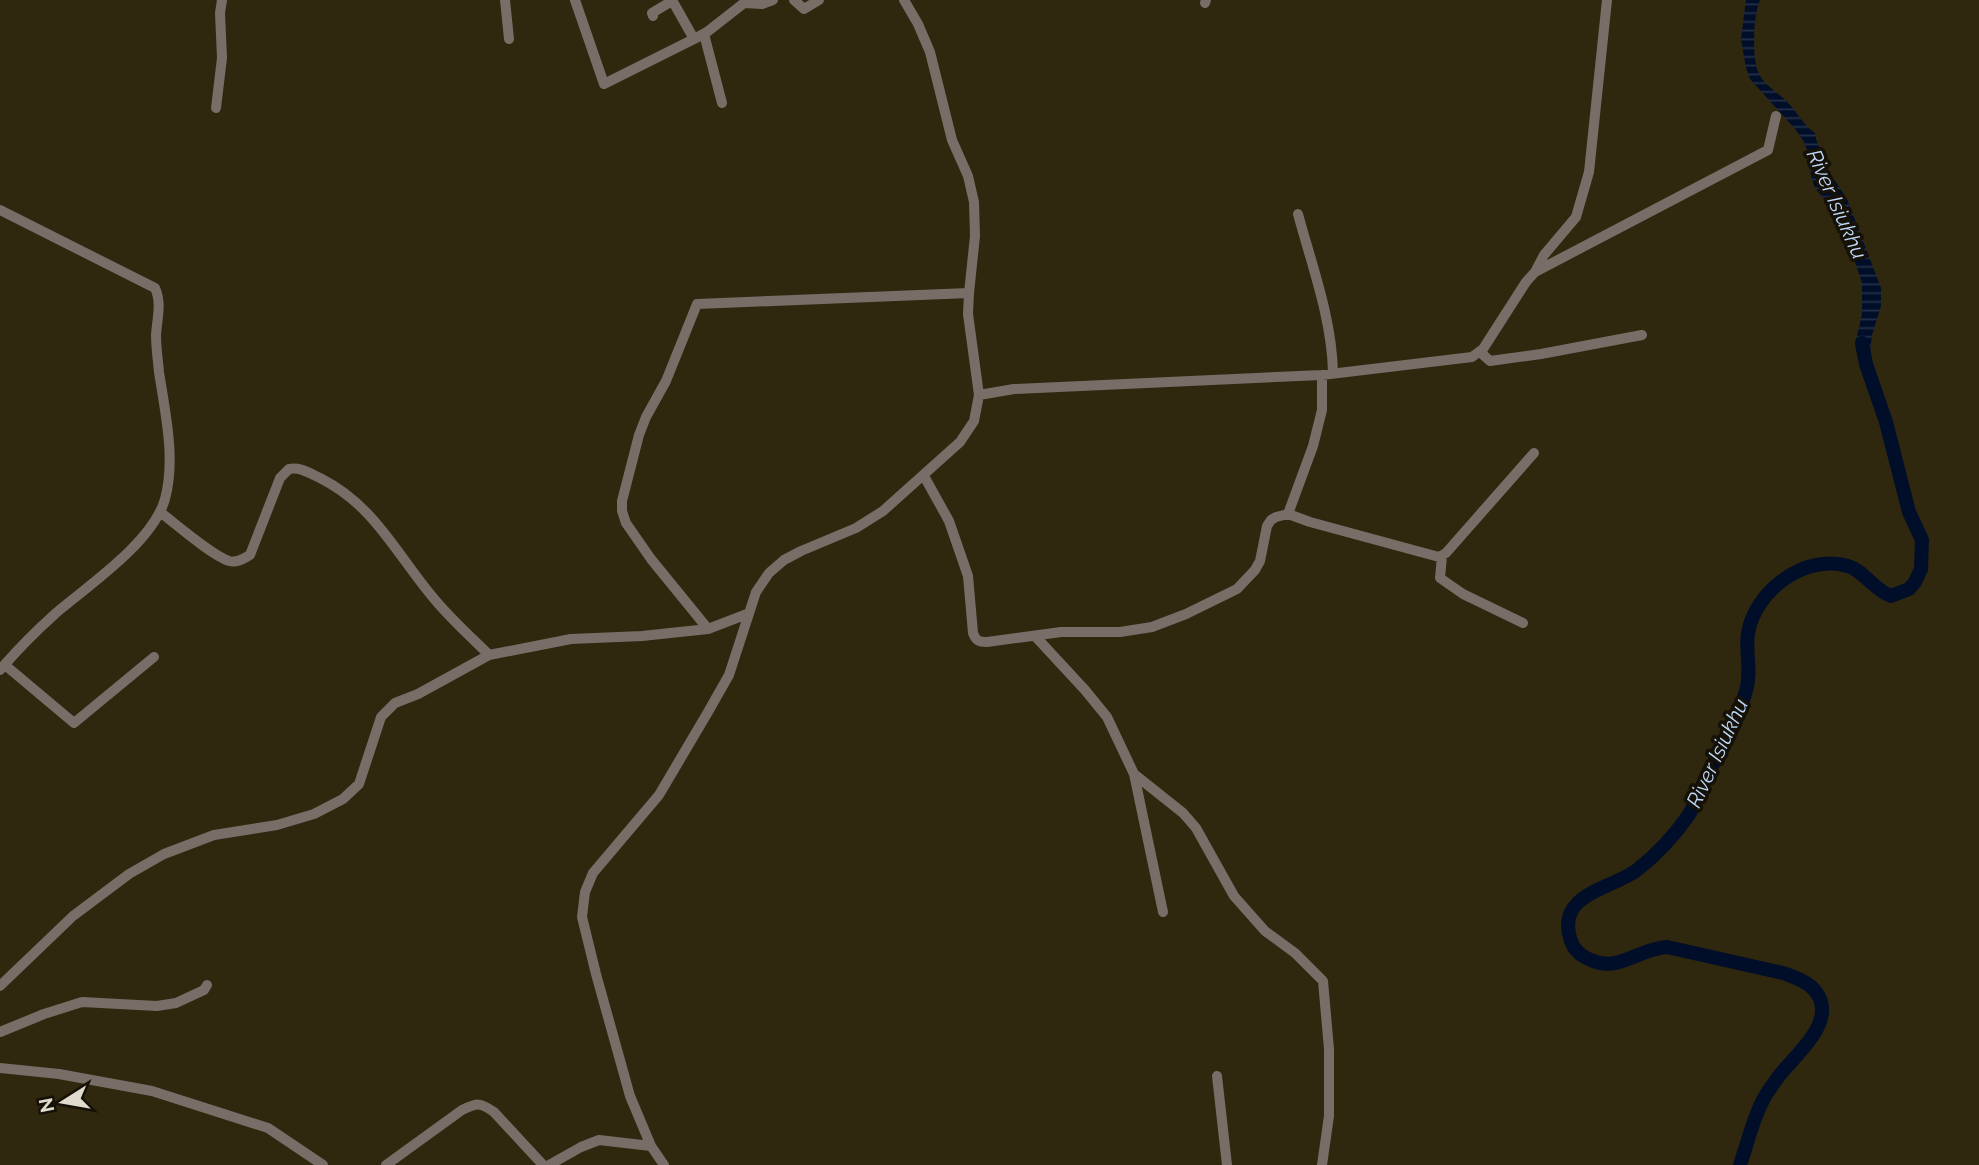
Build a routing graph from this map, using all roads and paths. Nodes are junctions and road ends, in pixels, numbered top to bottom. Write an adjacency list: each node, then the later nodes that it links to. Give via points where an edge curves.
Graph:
1 (222, 0): 14 (street)
2 (505, 0): 12 (street)
3 (575, 0): 11 (street, via 604,84)
4 (672, 0): 10 (street); 11 (street)
5 (773, 0): 11 (street, via 744,3)
6 (794, 0): 7 (street, via 804,9)
7 (819, 0)
8 (904, 0): 19 (street, via 930,52 974,202)
9 (1607, 0): 18 (street, via 1589,172 1576,217)
10 (653, 16)
11 (699, 36): 13 (street)
12 (509, 39)
13 (722, 103)
14 (216, 108)
15 (1776, 116): 18 (street, via 1768,150)
16 (0, 209): 26 (street, via 155,288 159,306 156,350 169,453)
17 (1298, 214): 22 (street, via 1333,349)
18 (1535, 272): 21 (street)
19 (969, 293): 23 (street); 31 (street, via 697,304 639,435 622,511 651,559)
20 (1642, 335): 21 (street, via 1489,361)
21 (1480, 352): 22 (street, via 1472,357)
22 (1328, 374): 23 (street, via 1014,388); 27 (street, via 1313,446)
23 (979, 395): 25 (street, via 974,421 960,442)
24 (1534, 453): 28 (street)
25 (924, 476): 29 (street, via 856,528 784,560 755,592); 32 (street, via 950,521 968,576 975,639 987,642)
26 (160, 512): 33 (street, via 231,562 240,561 250,555 280,478 289,469 300,468 363,508 436,601); 35 (street, via 123,556)
27 (1288, 514): 28 (street, via 1430,556); 32 (street, via 1271,520 1260,561 1237,589 1186,614 1152,627 1120,632)
28 (1442, 555): 30 (street, via 1440,578)
29 (747, 614): 31 (street); 43 (street, via 729,676 708,712 659,795 593,873 584,892 582,917 596,974 631,1096)
30 (1523, 623)
31 (708, 629): 33 (street, via 571,639)
32 (1035, 636): 36 (street, via 1107,717)
33 (489, 655): 39 (street, via 395,703 381,717 359,785 343,799 314,814 214,835 164,854 73,916)
34 (154, 657): 35 (street, via 74,723)
35 (2, 667)
36 (1134, 774): 37 (street); 50 (street, via 1183,813 1234,896 1265,931 1323,981 1329,1116)
37 (1163, 912)
38 (207, 985): 40 (street, via 176,1003 157,1006 82,1002)
39 (0, 986)
40 (0, 1032)
41 (0, 1068): 44 (street, via 152,1091 268,1128)
42 (1217, 1076): 49 (street)
43 (651, 1146): 47 (street, via 599,1140); 48 (street)
44 (323, 1165)
45 (386, 1165): 46 (street, via 476,1104 494,1112)
46 (543, 1165)
47 (549, 1165)
48 (664, 1165)
49 (1227, 1165)
50 (1322, 1165)

